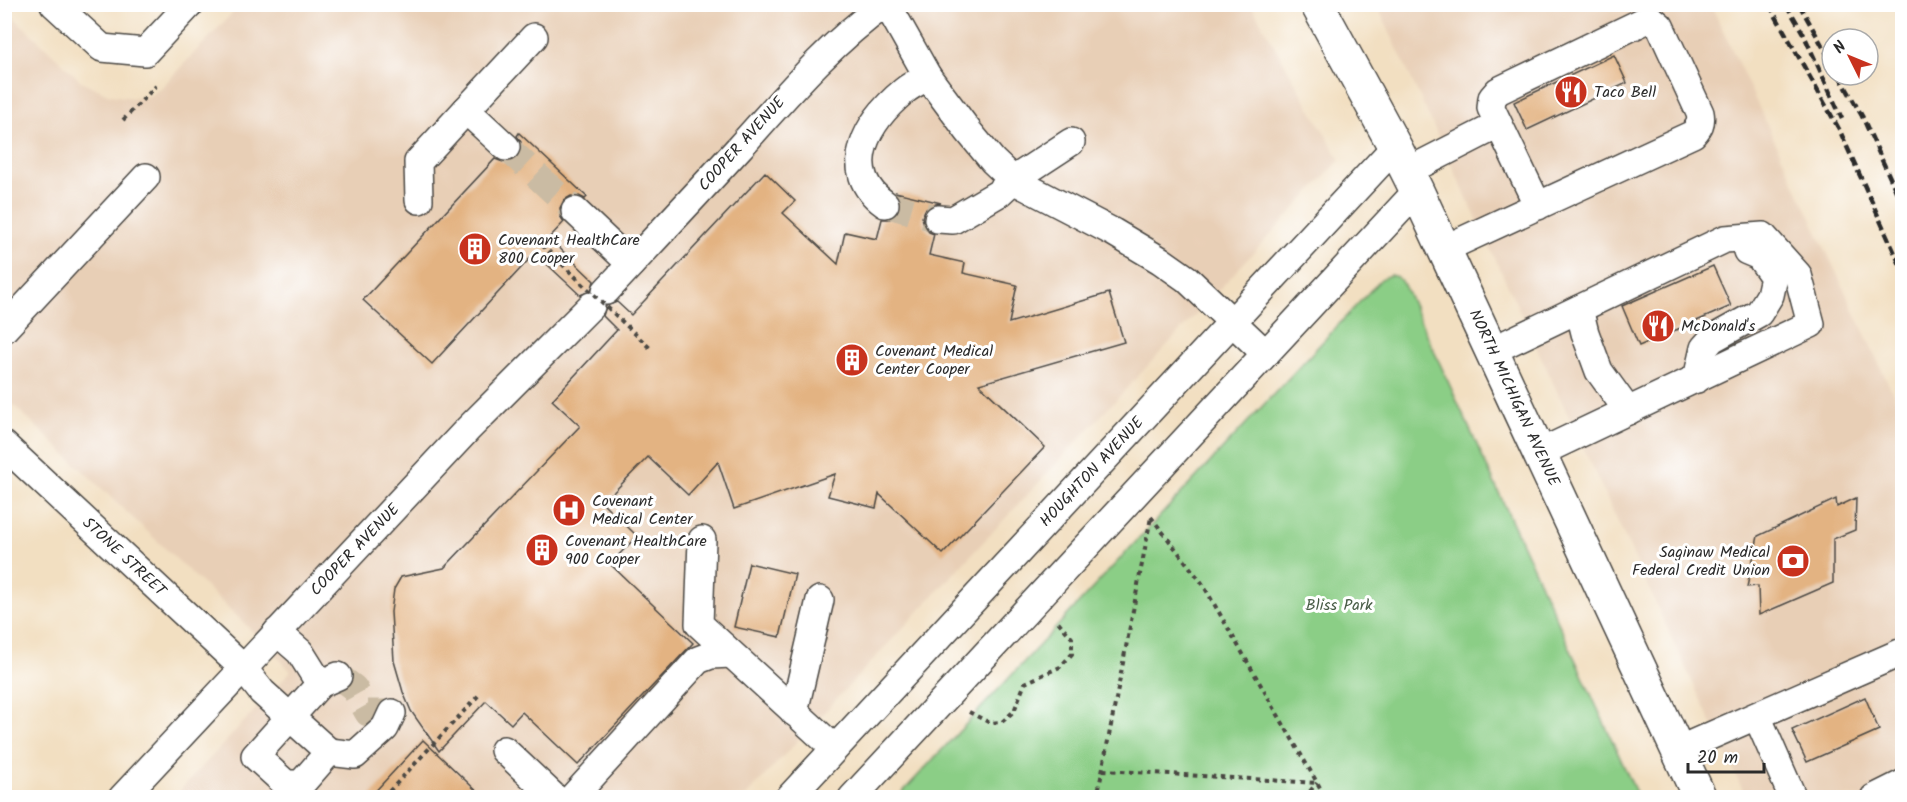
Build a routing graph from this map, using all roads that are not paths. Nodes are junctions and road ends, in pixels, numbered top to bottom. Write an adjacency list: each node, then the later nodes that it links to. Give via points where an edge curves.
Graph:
1 (54, 4): 2 (street, via 102,48 145,52)
2 (190, 4)
3 (886, 4): 6 (street); 20 (street, COOPER AVENUE, via 858,23 815,63)
4 (1317, 4): 11 (main road, NORTH MICHIGAN AVENUE)
5 (534, 37): 7 (street)
6 (928, 76): 13 (street, via 969,132); 15 (street, via 904,91 875,121 862,144 864,182)
7 (466, 110): 10 (street); 14 (street, via 418,162)
8 (1498, 125): 11 (street); 16 (street); 16 (street, via 1491,108 1498,91 1646,20 1660,26 1700,113 1700,125 1693,134)
9 (1071, 142): 13 (street)
10 (506, 147)
11 (1407, 170): 19 (main road, NORTH MICHIGAN AVENUE); 22 (street, HOUGHTON AVENUE); 25 (street)
12 (146, 177): 23 (street)
13 (1013, 180): 18 (street, via 999,193 953,220); 22 (street, via 1160,260)
14 (419, 200)
15 (885, 204)
16 (1538, 206): 19 (street)
17 (574, 211): 20 (street)
18 (938, 219)
19 (1444, 249): 24 (main road, NORTH MICHIGAN AVENUE)
20 (631, 264): 32 (street, COOPER AVENUE, via 467,430)
21 (1582, 308): 24 (street); 26 (street, via 1597,313 1728,253 1745,251 1759,256 1774,277 1770,295 1759,313 1712,339 1704,348); 26 (street, via 1725,239 1763,236 1798,275 1811,324); 27 (street, via 1585,333 1599,371)
22 (1232, 321): 25 (street); 41 (street, HOUGHTON AVENUE)
23 (4, 329)
24 (1491, 351): 29 (main road, NORTH MICHIGAN AVENUE)
25 (1265, 353): 50 (street)
26 (1697, 379): 27 (street)
27 (1628, 411): 29 (street)
28 (4, 446): 35 (street, STONE STREET)
29 (1539, 453): 43 (main road, NORTH MICHIGAN AVENUE)
30 (702, 540): 34 (street, via 699,624)
31 (820, 600): 38 (street)
32 (277, 632): 35 (street, COOPER AVENUE); 40 (street, via 329,680)
33 (1902, 652): 37 (street)
34 (731, 654): 38 (street); 48 (street, via 698,660)
35 (243, 668): 40 (street, STONE STREET); 46 (street, COOPER AVENUE)
36 (1902, 668): 37 (street, via 1812,707)
37 (1768, 711): 43 (street); 52 (street)
38 (795, 712): 41 (street)
39 (392, 713): 44 (street, via 385,728 355,755)
40 (290, 717): 44 (street, STONE STREET); 44 (street, via 255,756 286,784 301,784)
41 (834, 748): 49 (street, HOUGHTON AVENUE)
42 (504, 750): 47 (street)
43 (1678, 750): 51 (main road, NORTH MICHIGAN AVENUE)
44 (330, 752)
45 (1902, 784): 53 (street)
46 (122, 798)
47 (555, 798)
48 (572, 798)
49 (789, 798)
50 (852, 798)
51 (1700, 798)
52 (1793, 798)
53 (1874, 798)

